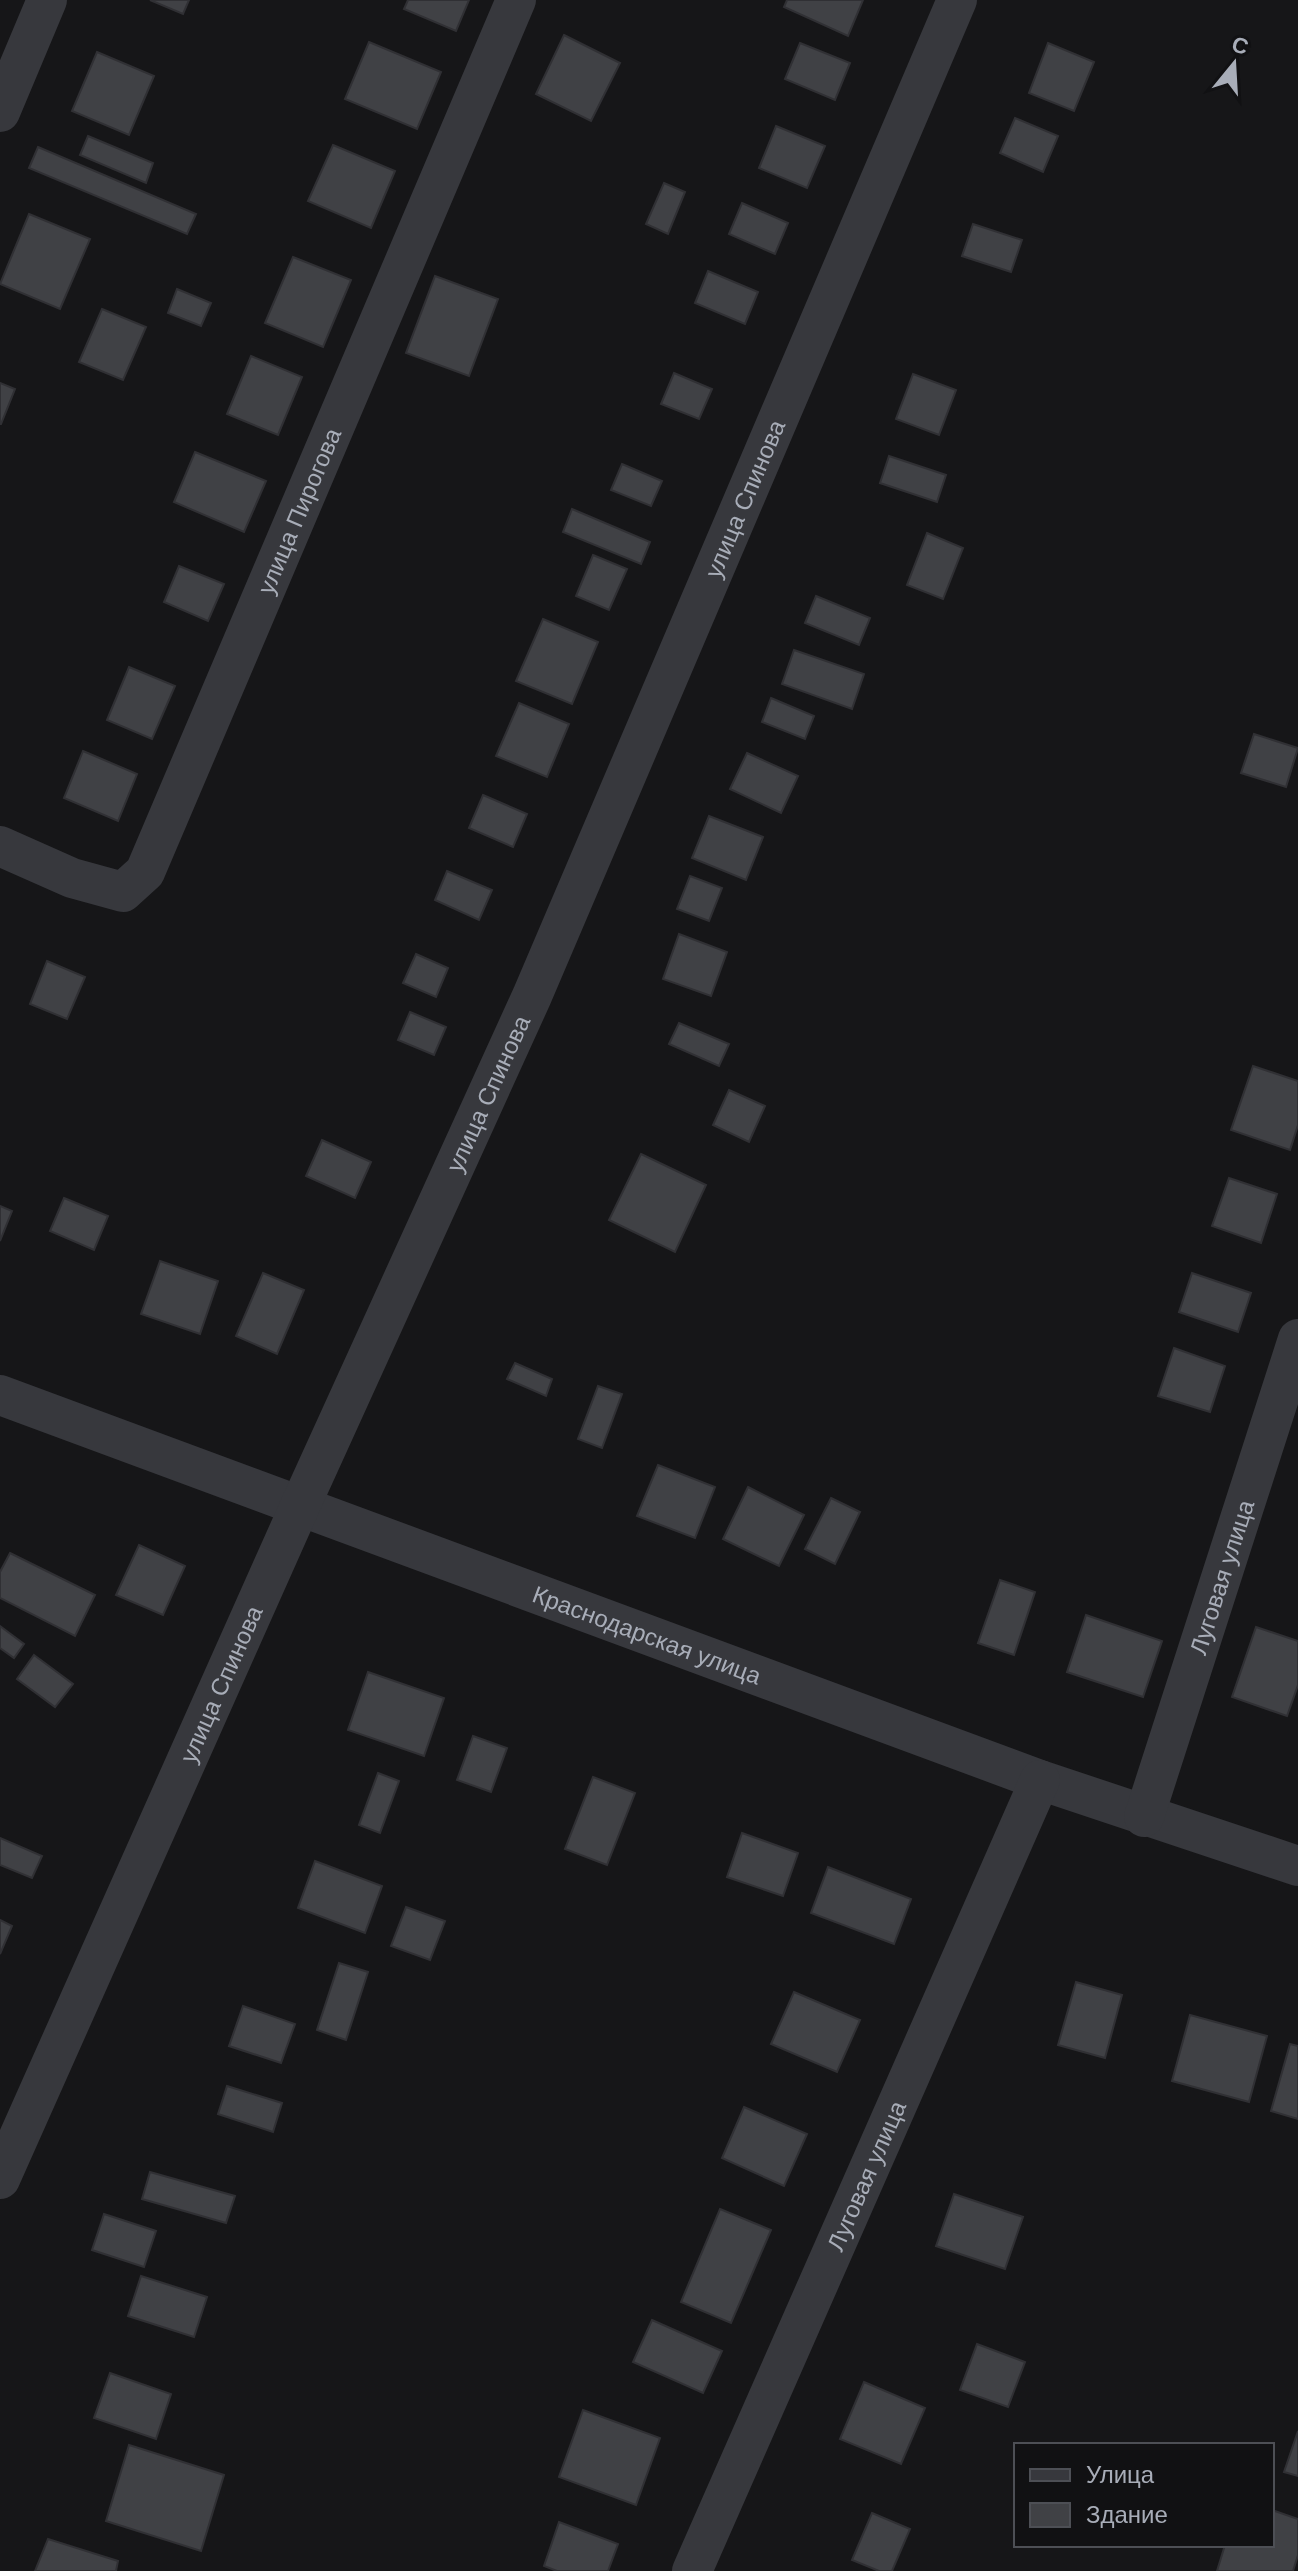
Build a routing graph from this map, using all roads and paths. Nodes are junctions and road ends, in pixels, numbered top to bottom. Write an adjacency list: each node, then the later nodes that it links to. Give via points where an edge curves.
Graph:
1 (47, 0): 4 (street)
2 (516, 0): 5 (street, улица Пирогова, via 145,872 123,892 72,878)
3 (957, 0): 8 (street, улица Спинова, via 532,996)
4 (0, 112)
5 (0, 846)
6 (1298, 1339): 10 (street, Луговая улица)
7 (0, 1395): 8 (street, Краснодарская улица)
8 (300, 1506): 9 (street, Краснодарская улица); 12 (street, улица Спинова)
9 (1040, 1780): 10 (street, Краснодарская улица); 13 (street, Луговая улица)
10 (1144, 1817): 11 (street, Краснодарская улица)
11 (1298, 1866)
12 (0, 2179)
13 (692, 2571)

